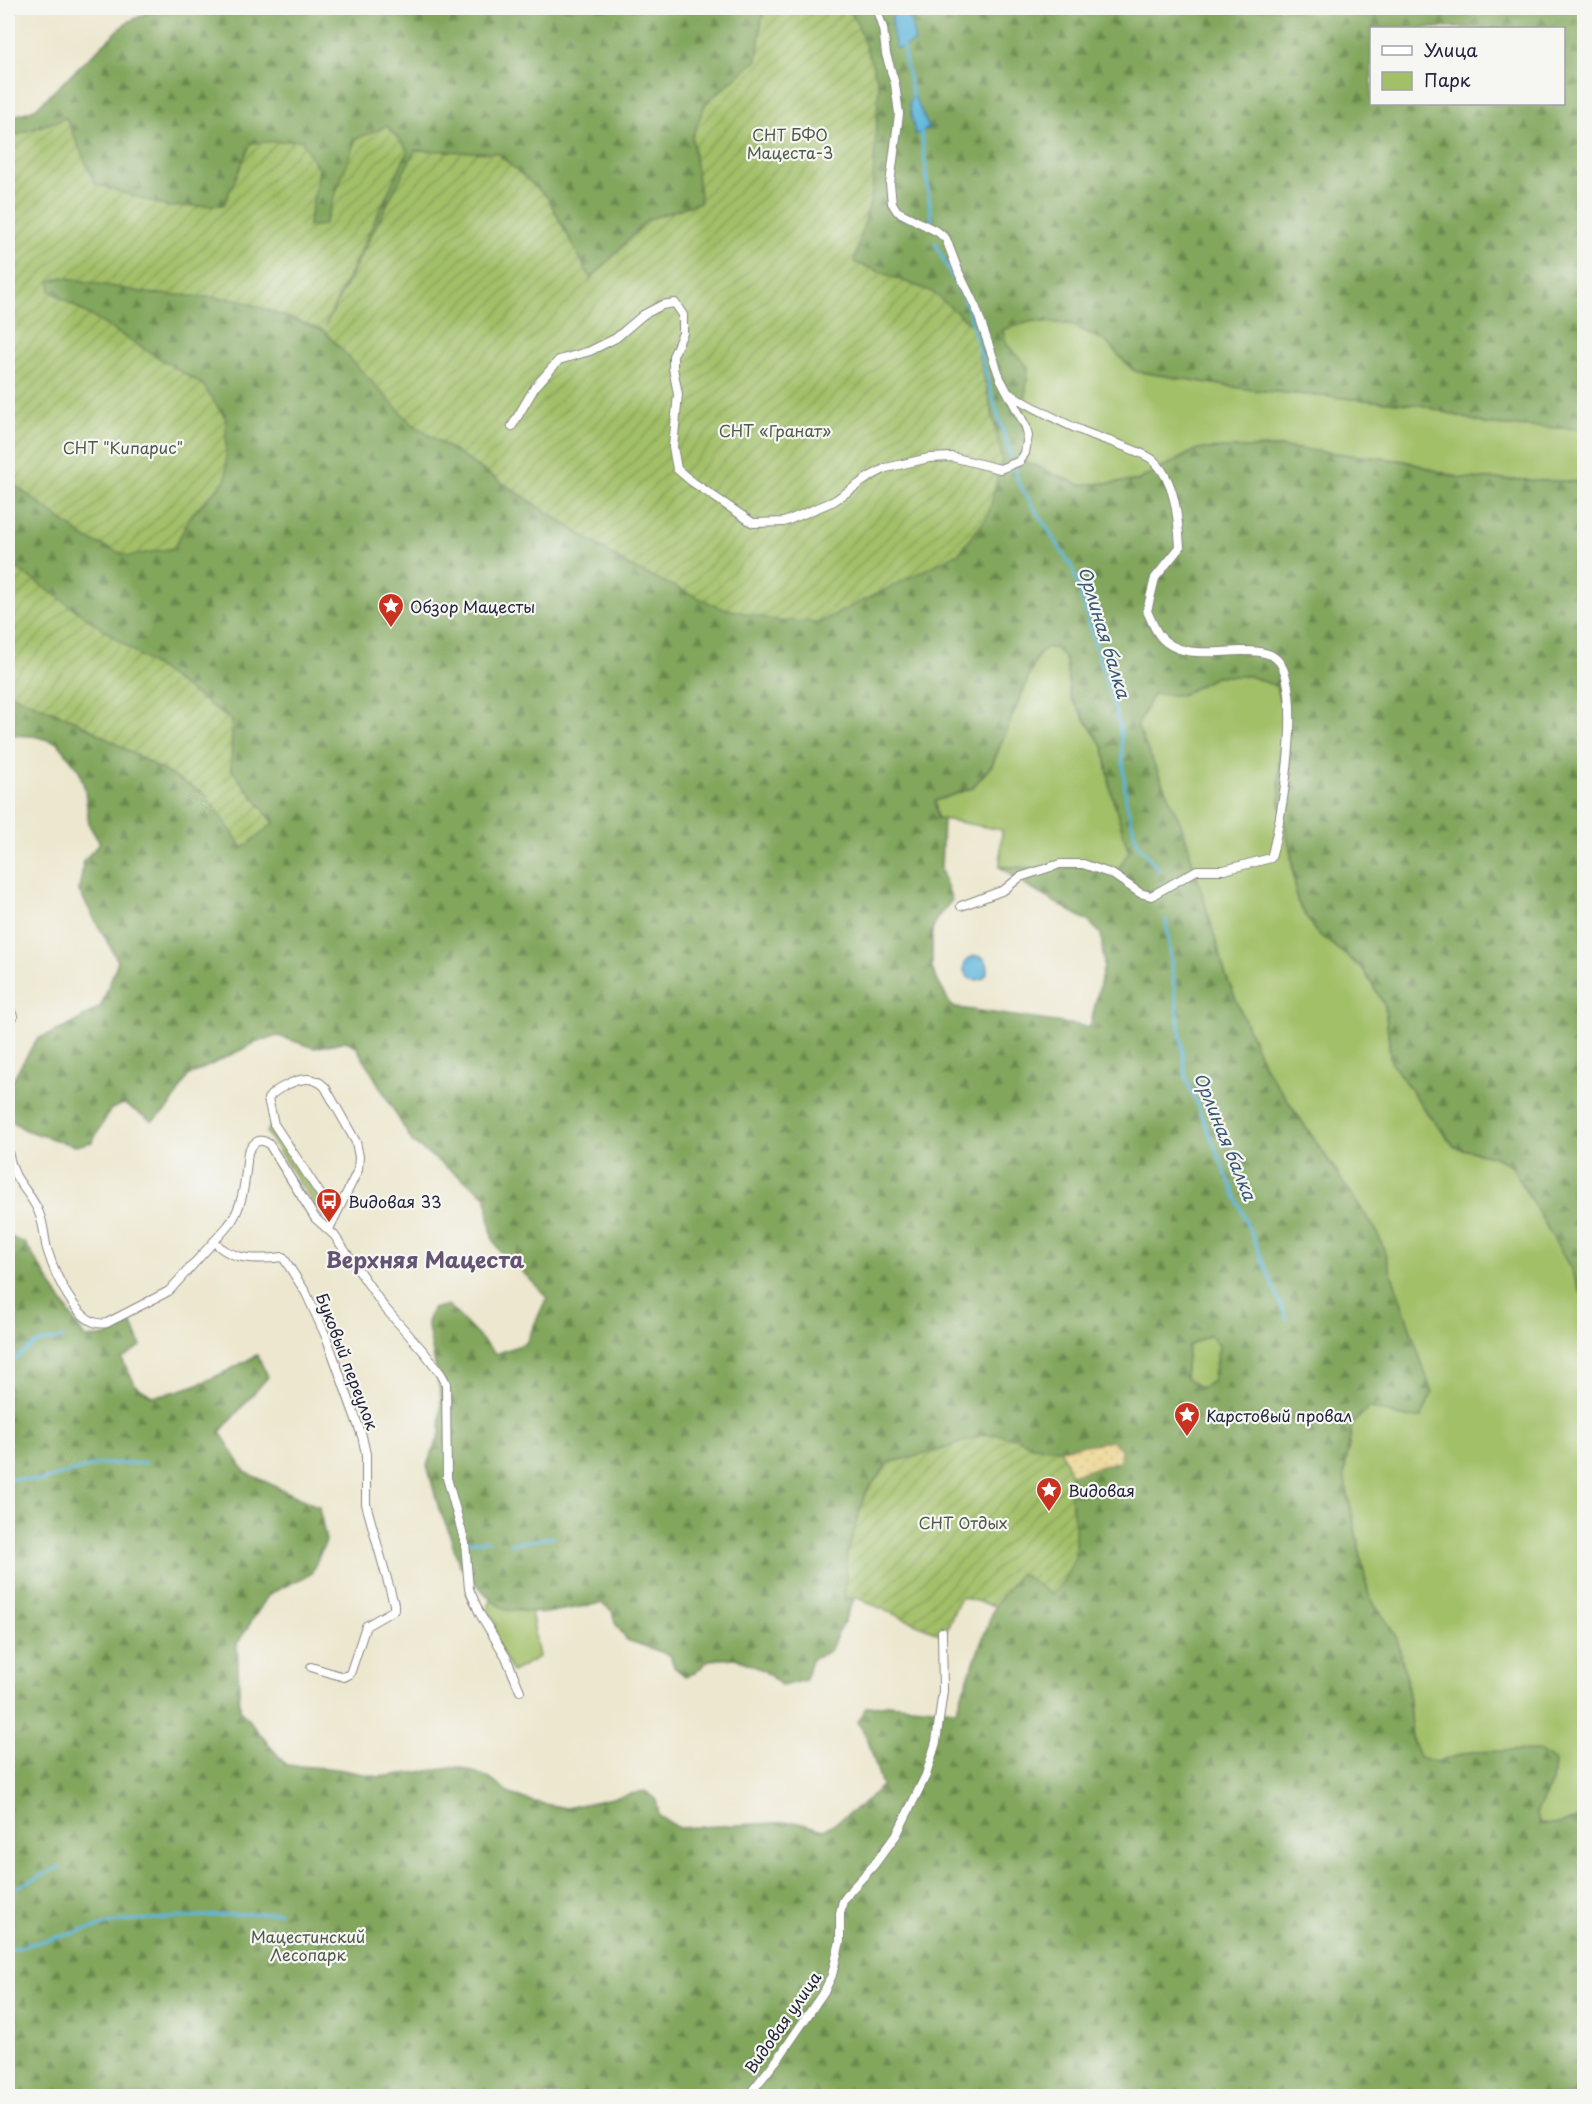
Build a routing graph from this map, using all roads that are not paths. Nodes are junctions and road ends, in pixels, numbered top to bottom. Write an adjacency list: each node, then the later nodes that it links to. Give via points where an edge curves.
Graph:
1 (876, 8): 2 (street, via 896,84 899,114 890,184 892,203 897,211 946,239 1000,378)
2 (1010, 393): 3 (street, via 1028,436 1020,461 1000,469 965,458 941,457 886,468 834,501 784,522 753,523 677,469 673,447 678,394 674,356 683,333 683,315 675,303 643,315 616,338 590,351 559,360 535,387); 4 (street, via 1082,431 1151,459 1160,470 1178,512 1180,547 1155,578 1147,611 1160,636 1179,650 1254,651 1272,655 1280,662 1287,679 1290,712 1286,783 1270,858 1224,870 1197,870 1151,896 1112,874 1083,864 1060,864 1020,877 1004,890)
3 (512, 426)
4 (961, 906)
5 (8, 1006): 6 (street)
6 (13, 1016)
7 (8, 1151): 10 (street, via 17,1179 40,1214 47,1249 65,1291 92,1323 107,1323 169,1291)
8 (335, 1216): 8 (street, via 274,1124 268,1099 273,1092 304,1079 325,1087 358,1149 358,1170); 9 (street)
9 (329, 1229): 10 (street, via 315,1218 263,1140 255,1142 248,1152 239,1208); 13 (street, via 446,1383 447,1478 465,1543 469,1589)
10 (214, 1240): 12 (street, Буковый переулок, via 238,1257 283,1257 306,1293 327,1339 362,1436 366,1504 394,1610 366,1626 350,1674 338,1677)
11 (942, 1632): 14 (street, Видовая улица, via 944,1691 926,1775 897,1834 843,1901 840,1941 825,1990)
12 (312, 1667)
13 (520, 1691)
14 (748, 2097)

